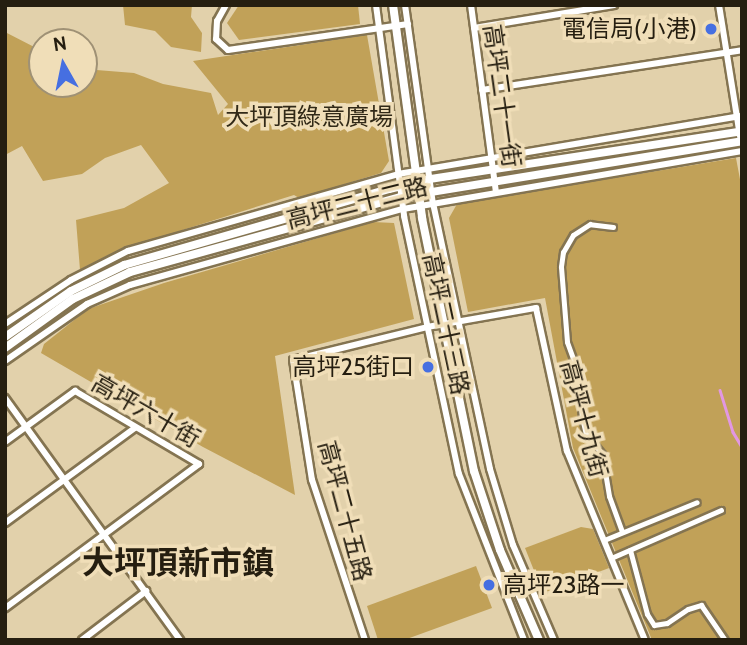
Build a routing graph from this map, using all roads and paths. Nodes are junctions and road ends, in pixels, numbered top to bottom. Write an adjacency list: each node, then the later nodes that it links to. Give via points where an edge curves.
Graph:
1 (226, 5): 10 (street, via 217,21 216,39 228,50)
2 (376, 5): 10 (street, 高坪二十三路)
3 (393, 5): 9 (street, 高坪二十三路)
4 (405, 5): 8 (street, 高坪二十三路)
5 (471, 5): 11 (street, 高坪二十一街)
6 (614, 5): 11 (street)
7 (719, 5): 13 (street)
8 (408, 24): 9 (street); 20 (street, 高坪二十三路)
9 (395, 25): 10 (street); 21 (street, 高坪二十三路)
10 (379, 27): 23 (street, 高坪二十三路)
11 (474, 28): 14 (street, 高坪二十一街)
12 (742, 50): 13 (street)
13 (727, 52): 14 (street); 15 (street)
14 (482, 90): 19 (street, 高坪二十一街)
15 (740, 117): 16 (street); 19 (street, 高坪二十二路)
16 (741, 131): 17 (street); 22 (street, 高坪二十二路)
17 (742, 142): 26 (street, 高坪二十二路)
18 (742, 151): 29 (street, 高坪二十二路)
19 (490, 158): 20 (street, 高坪二十二路); 22 (street, 高坪二十一街)
20 (427, 167): 21 (street, 高坪二十二路); 24 (street, 高坪二十三路)
21 (414, 170): 23 (street, 高坪二十二路); 25 (street, 高坪二十三路)
22 (493, 172): 24 (street, 高坪二十二路); 26 (street, 高坪二十一街)
23 (398, 174): 27 (street, 高坪二十三路); 37 (street, 高坪二十二路, via 128,251 71,280)
24 (429, 179): 25 (street, 高坪二十二路); 28 (street, 高坪二十三路)
25 (416, 182): 27 (street, 高坪二十二路); 30 (street, 高坪二十三路)
26 (494, 182): 28 (street, 高坪二十二路); 29 (street, 高坪二十一街)
27 (399, 186): 31 (street, 高坪二十三路); 40 (street, 高坪二十二路, via 124,265 71,291)
28 (432, 191): 30 (street, 高坪二十二路); 32 (street, 高坪二十三路)
29 (496, 192): 32 (street, 高坪二十二路)
30 (418, 194): 31 (street, 高坪二十二路); 33 (street, 高坪二十三路)
31 (401, 197): 34 (street, 高坪二十三路); 41 (street, 高坪二十二路, via 130,272 73,299)
32 (433, 203): 33 (street, 高坪二十二路); 36 (street, 高坪二十三路)
33 (420, 205): 34 (street, 高坪二十二路); 38 (street, 高坪二十三路)
34 (403, 209): 39 (street, 高坪二十三路); 42 (street, 高坪二十二路, via 130,285 88,304)
35 (613, 227): 51 (street, via 590,224 573,235 561,267 566,334 578,372 582,418 586,435 602,454 609,496)
36 (457, 321): 38 (street, 高坪十九街); 53 (street, 高坪十九街, via 536,307 567,451); 63 (street, 高坪二十三路, via 509,532)
37 (5, 324)
38 (442, 324): 39 (street, 高坪十九街); 62 (street, 高坪二十三路, via 474,471 500,550)
39 (427, 327): 60 (street, 高坪二十五路, via 293,360 312,481); 61 (street, 高坪二十三路, via 459,474)
40 (5, 337)
41 (5, 348)
42 (5, 361)
43 (5, 398): 44 (street)
44 (26, 427): 45 (street, 高坪六十街, via 75,391); 46 (street, 高坪六十街); 47 (street)
45 (135, 428): 47 (street); 52 (street, 高坪六十街, via 199,464)
46 (5, 442)
47 (65, 479): 50 (street); 52 (street)
48 (697, 502): 51 (street)
49 (721, 510): 54 (street)
50 (5, 523)
51 (622, 532): 53 (street)
52 (105, 534): 56 (street); 57 (street)
53 (604, 540): 55 (street, 高坪十九街)
54 (630, 550): 55 (street); 65 (street, via 654,625 701,605)
55 (611, 558): 64 (street, 高坪十九街)
56 (146, 592): 58 (street); 59 (street)
57 (5, 608)
58 (82, 640)
59 (180, 640)
60 (365, 640)
61 (524, 640)
62 (539, 640)
63 (554, 640)
64 (645, 640)
65 (725, 640)

